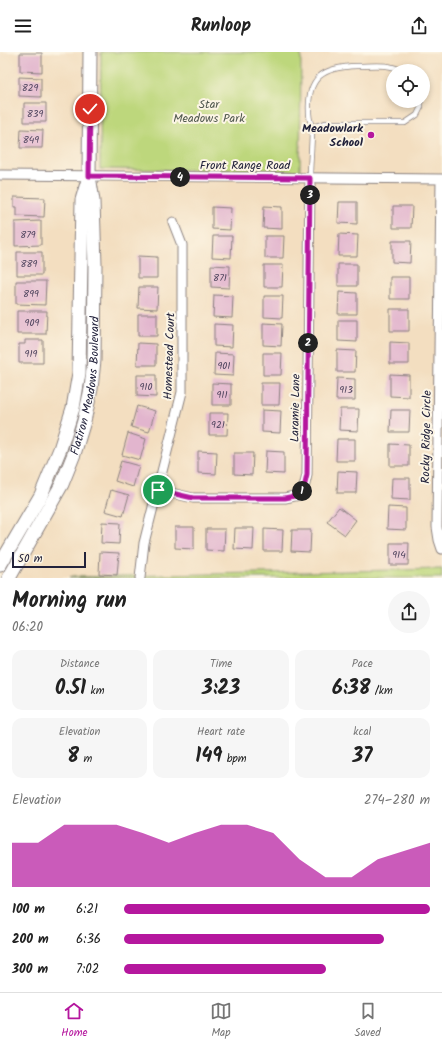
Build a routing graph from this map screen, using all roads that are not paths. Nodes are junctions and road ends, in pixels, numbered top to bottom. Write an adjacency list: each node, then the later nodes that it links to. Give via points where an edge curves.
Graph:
1 (90, 52): 6 (street, Flatiron Meadows Boulevard)
2 (386, 66): 4 (lane, via 340,66 326,72 314,83 309,97 308,115)
3 (420, 108): 4 (lane, via 417,115 405,122 326,123)
4 (312, 127): 7 (lane)
5 (0, 175): 6 (street, Front Range Road)
6 (89, 176): 7 (street, Front Range Road); 12 (street, Flatiron Meadows Boulevard, via 82,200 79,374 73,408 41,495); 13 (street, Flatiron Meadows Boulevard, via 93,201 95,265 94,360 91,389 84,422 62,484)
7 (310, 178): 8 (street, Front Range Road); 10 (street, Laramie Lane, via 307,475 304,488 299,495 285,498 193,498)
8 (441, 179): 11 (street, Rocky Ridge Circle, via 437,527)
9 (173, 222): 10 (street, Homestead Court, via 182,245 182,392)
10 (158, 490): 14 (street, Homestead Court, via 144,543)
11 (442, 550)
12 (0, 565)
13 (9, 578)
14 (140, 578)

